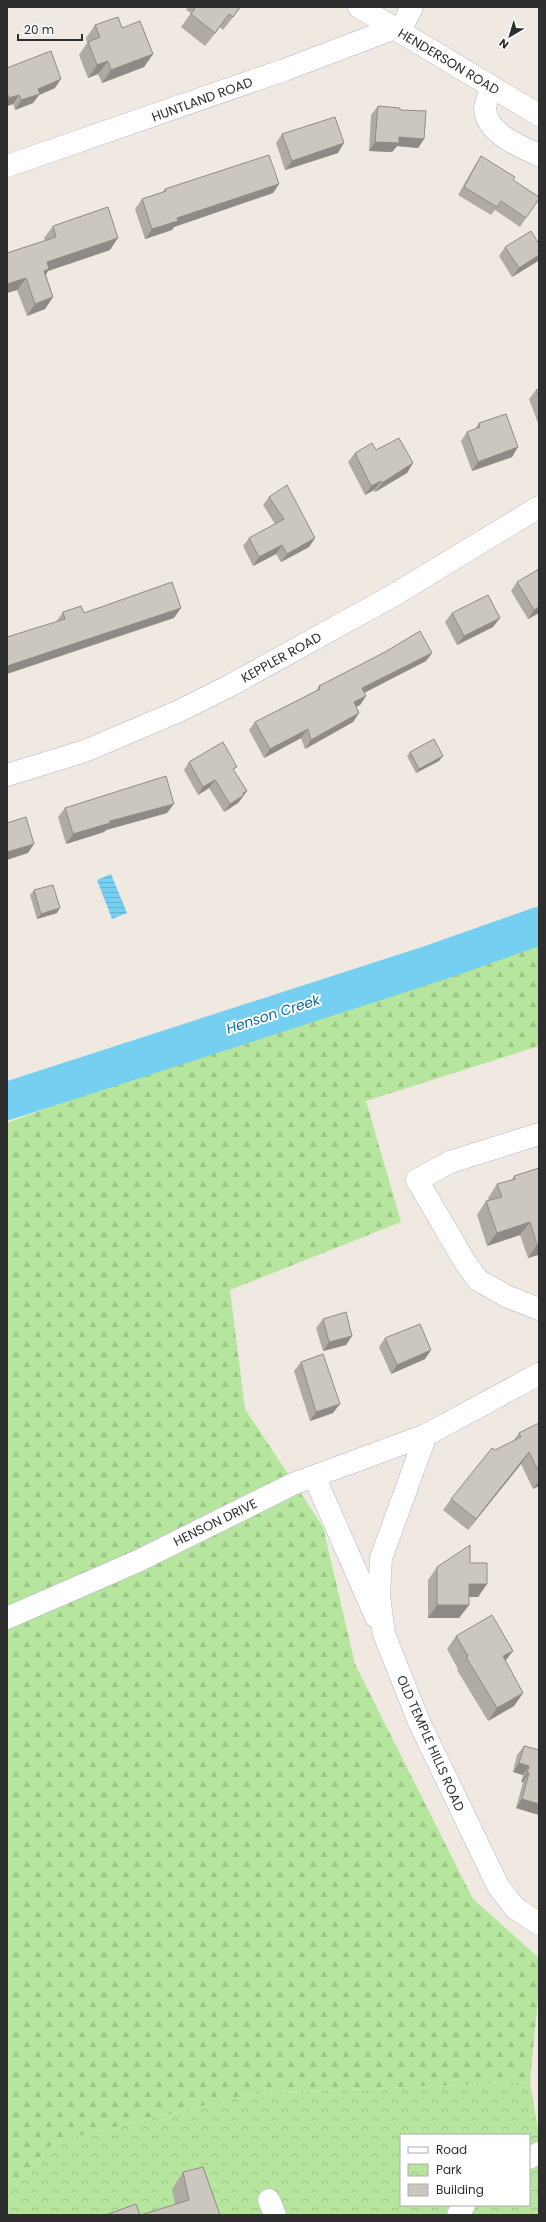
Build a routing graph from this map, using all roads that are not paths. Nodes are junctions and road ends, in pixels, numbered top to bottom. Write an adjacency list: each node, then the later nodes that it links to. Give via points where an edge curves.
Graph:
1 (359, 7): 3 (street, HENDERSON ROAD)
2 (412, 7): 3 (street)
3 (397, 29): 4 (street, HENDERSON ROAD); 7 (street, HUNTLAND ROAD)
4 (492, 87): 5 (street, HENDERSON ROAD); 6 (street, via 485,107 487,118 496,130 514,143)
5 (539, 115)
6 (539, 155)
7 (7, 166)
8 (539, 507): 9 (street, KEPPLER ROAD, via 394,595 192,704 85,751)
9 (7, 776)
10 (539, 1134): 11 (street, via 450,1162 417,1180 478,1280 506,1296)
11 (539, 1309)
12 (539, 1374): 13 (street)
13 (426, 1435): 14 (street, HENSON DRIVE); 16 (street, OLD TEMPLE HILLS ROAD, via 381,1558 379,1596)
14 (314, 1476): 15 (street, HENSON DRIVE, via 212,1523 138,1561); 16 (street)
15 (7, 1618)
16 (384, 1634): 17 (street, OLD TEMPLE HILLS ROAD, via 419,1722 498,1886 515,1908)
17 (539, 1924)
18 (539, 2153): 19 (street)
19 (530, 2158)
20 (463, 2206): 21 (street)
21 (458, 2215)

